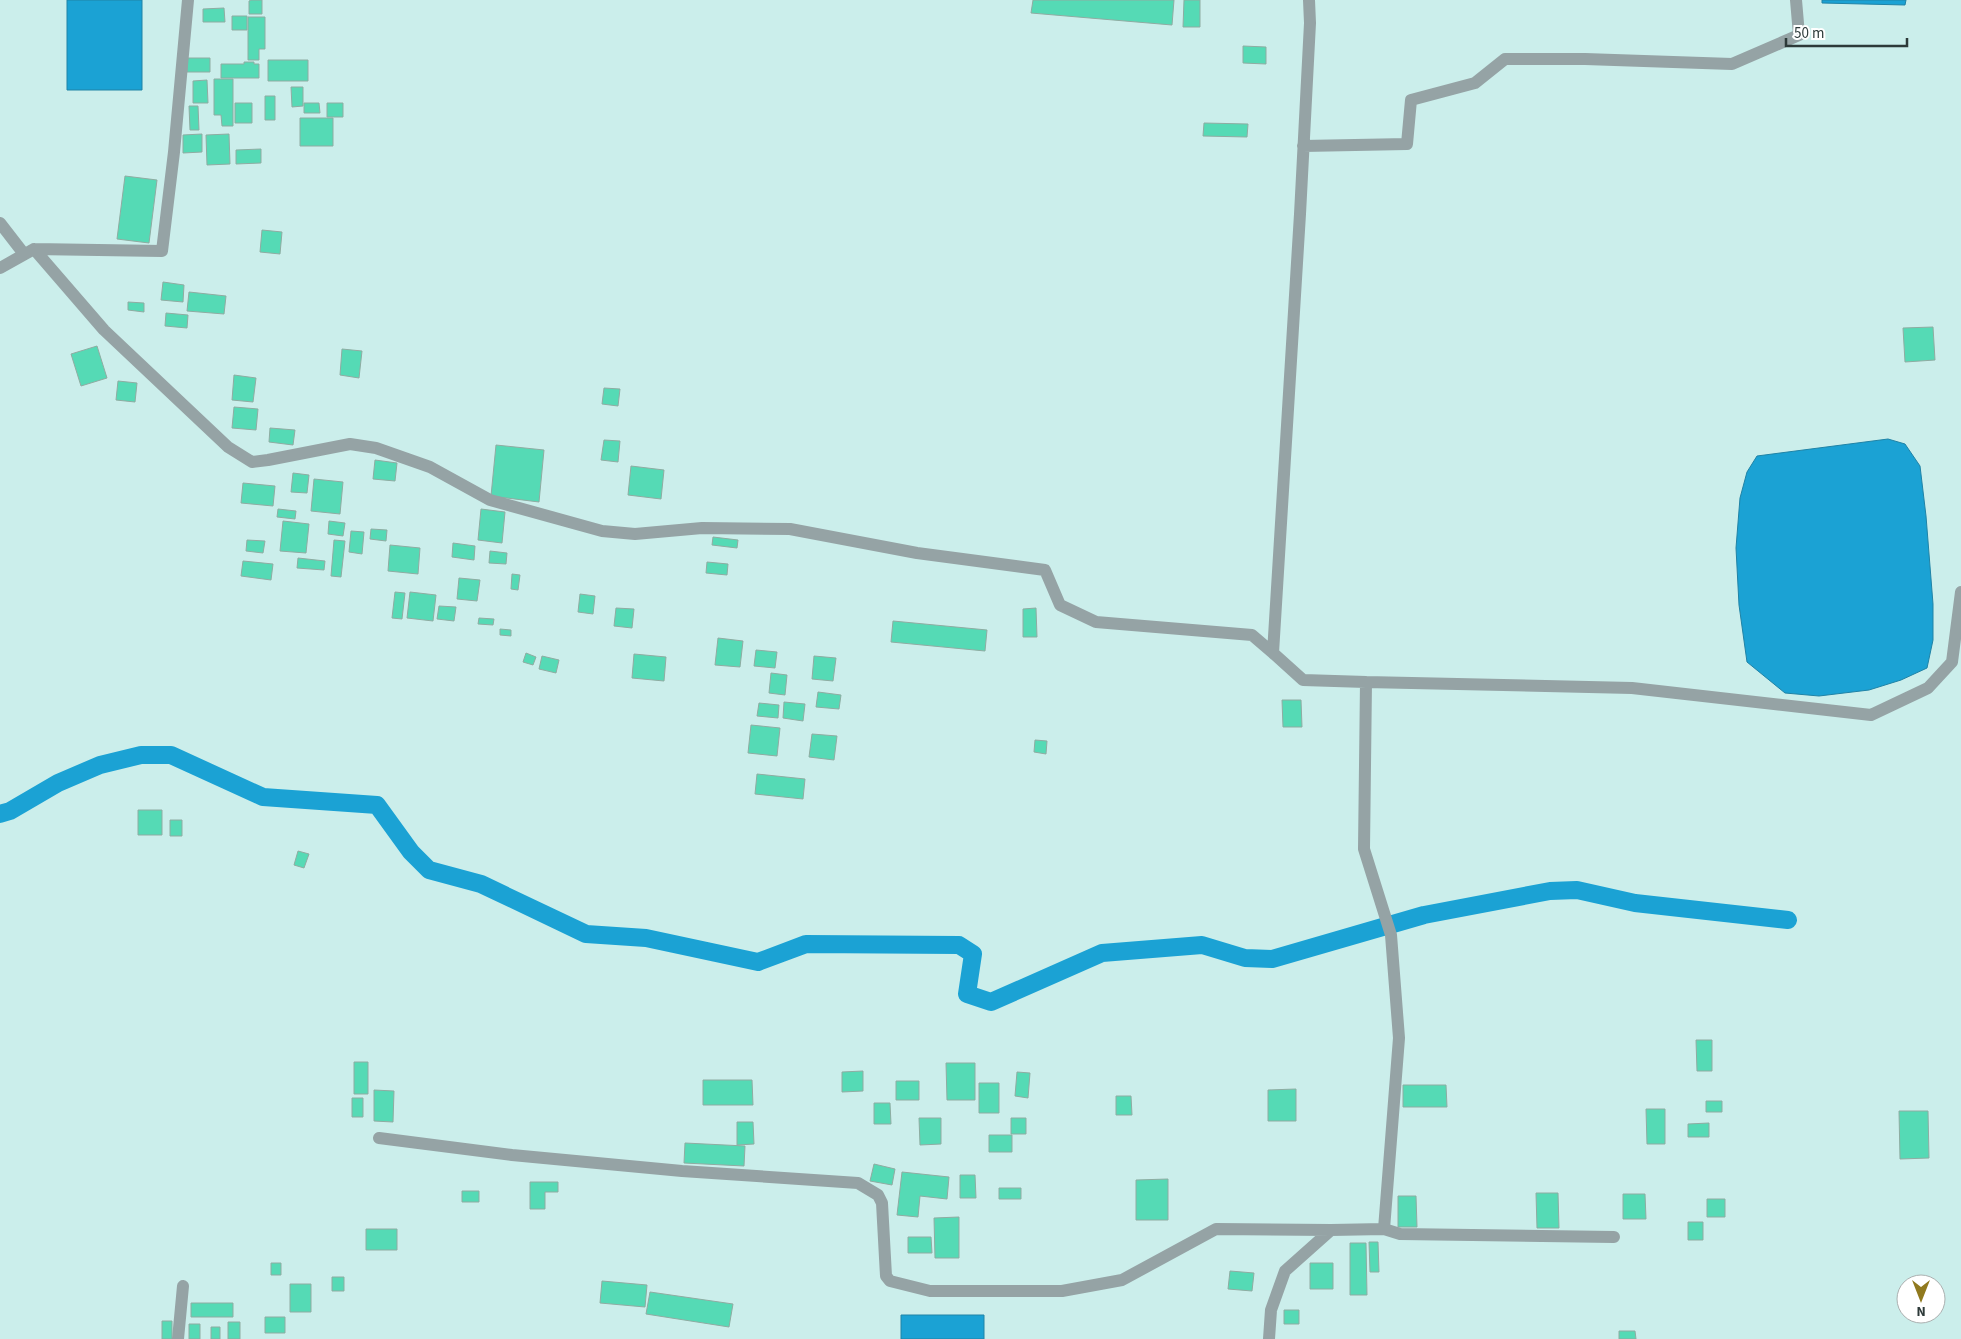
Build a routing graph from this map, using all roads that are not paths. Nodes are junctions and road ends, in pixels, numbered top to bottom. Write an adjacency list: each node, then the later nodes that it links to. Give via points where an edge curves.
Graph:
1 (188, 0): 6 (street, via 162,251)
2 (1309, 0): 4 (street)
3 (1796, 0): 4 (street, via 1799,35 1732,64 1505,60 1475,83 1410,100 1407,144)
4 (1304, 146): 9 (street)
5 (0, 223): 6 (street)
6 (29, 251): 7 (street); 9 (street, via 104,330 228,447 252,462 350,444 376,448 430,467 490,500 602,532 635,534 702,528 790,529 917,553 1045,570 1060,605 1096,622 1252,635)
7 (0, 268)
8 (1961, 592): 10 (street, via 1952,662 1928,688 1871,715 1632,688)
9 (1273, 653): 10 (street, via 1304,680)
10 (1366, 682): 12 (street, via 1364,849 1391,935 1399,1038)
11 (379, 1138): 13 (street, via 512,1155 858,1183 878,1195 882,1203 886,1276 890,1281 930,1291 1062,1292 1122,1280 1216,1229)
12 (1384, 1229): 13 (street); 14 (street, via 1400,1234)
13 (1331, 1230): 17 (street, via 1285,1271 1271,1310)
14 (1614, 1237)
15 (183, 1286): 16 (street)
16 (178, 1339)
17 (1270, 1339)

